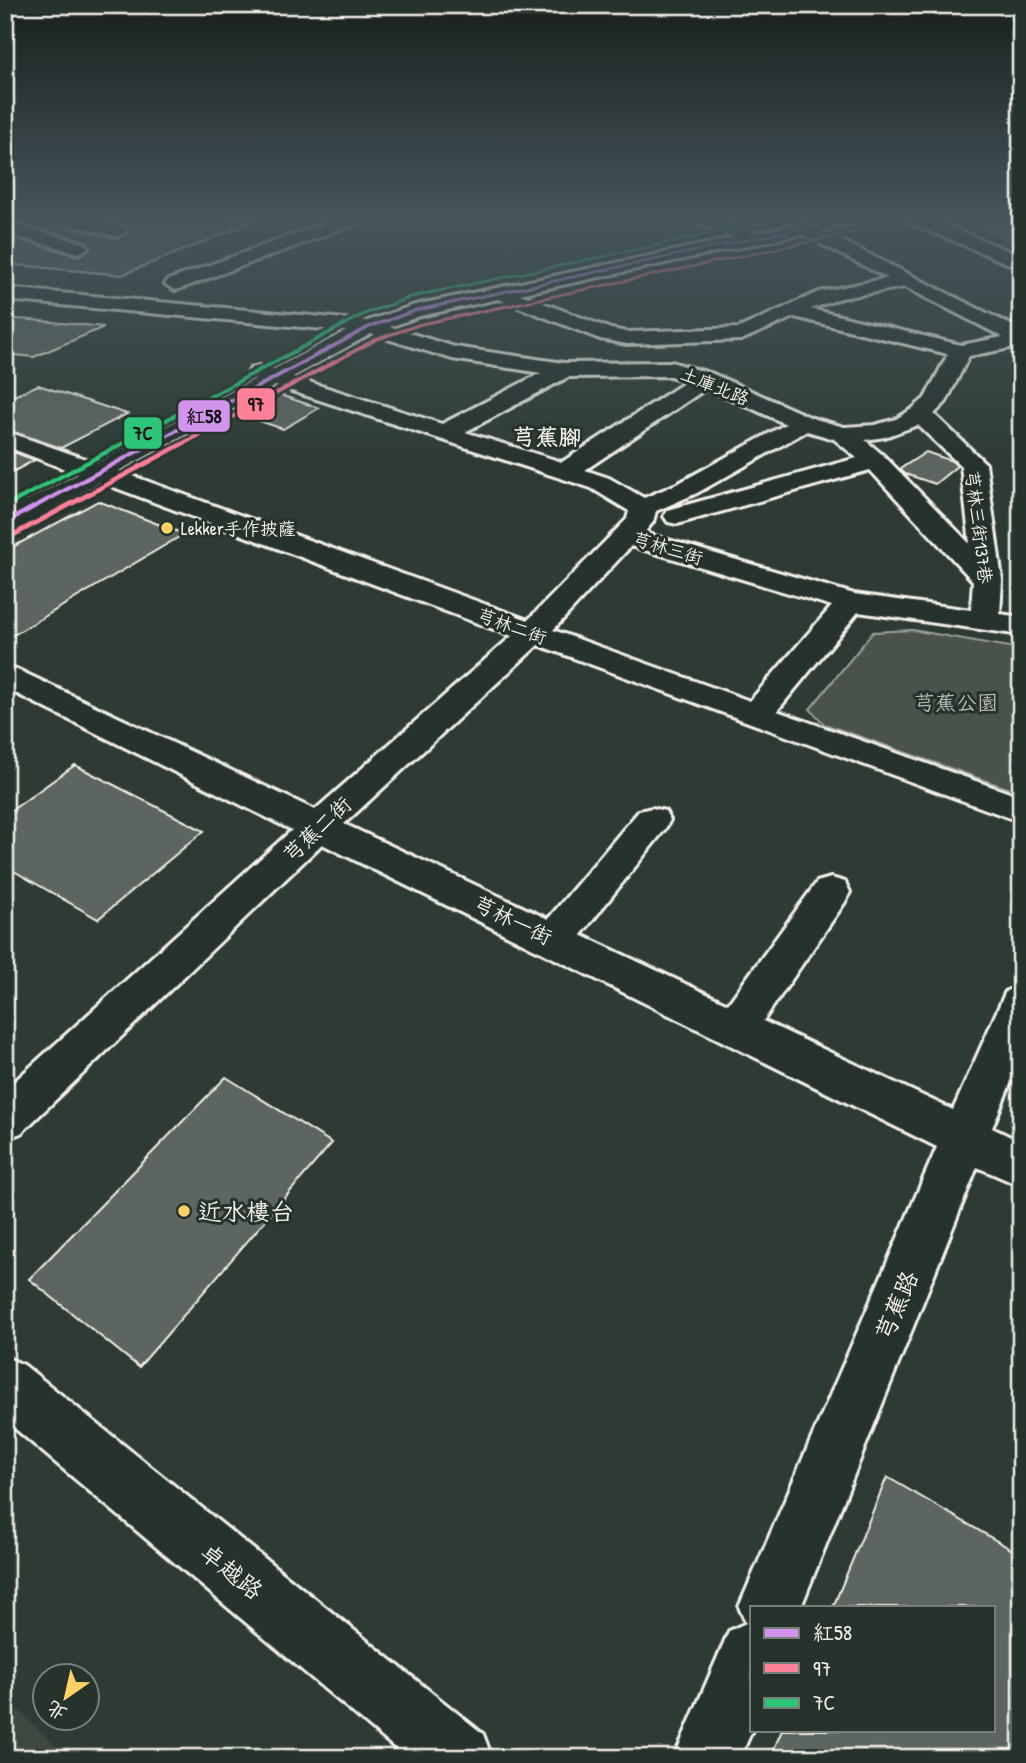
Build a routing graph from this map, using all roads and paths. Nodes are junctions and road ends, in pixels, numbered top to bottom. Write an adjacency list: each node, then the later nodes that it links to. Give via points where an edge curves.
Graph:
1 (61, 301): 13 (street, 土庫北路)
2 (184, 301): 12 (street, 土庫北路)
3 (359, 301): 9 (street)
4 (441, 301): 9 (street)
5 (449, 301): 9 (street)
6 (520, 301): 11 (street, via 626,338 741,334)
7 (812, 301): 11 (street)
8 (946, 301): 14 (street)
9 (409, 308): 12 (street)
10 (5, 311): 13 (street)
11 (793, 311): 15 (street)
12 (368, 321): 13 (street, 土庫北路); 16 (street, 土庫北路, via 452,353)
13 (330, 336): 17 (street)
14 (1021, 339): 15 (street)
15 (961, 351): 19 (street, 土庫北路, via 934,402)
16 (564, 370): 18 (street, 土庫北路, via 671,369); 21 (street)
17 (266, 376): 21 (street, 芎林三街); 25 (street)
18 (705, 379): 20 (street, 土庫北路); 26 (street)
19 (920, 414): 22 (street, 土庫北路, via 876,432); 31 (street, 芎林三街137巷, via 973,464)
20 (804, 423): 22 (street, 土庫北路); 29 (street)
21 (442, 434): 26 (street, 芎林三街)
22 (843, 434): 24 (street)
23 (5, 438): 25 (street, 芎林二街)
24 (875, 461): 28 (street); 31 (street)
25 (91, 469): 27 (street); 30 (street); 35 (street, 芎林二街)
26 (566, 471): 29 (street, 芎林三街, via 600,483)
27 (5, 505)
28 (677, 516)
29 (634, 522): 32 (street, 芎林三街); 35 (street, 芎蕉二街)
30 (5, 523)
31 (988, 580): 33 (street, 芎林三街137巷)
32 (851, 602): 33 (street, 芎林三街); 37 (street)
33 (985, 620): 34 (street, 芎林三街)
34 (1021, 626)
35 (533, 633): 37 (street, 芎林二街); 40 (street, 芎蕉二街)
36 (5, 676): 40 (street, 芎林一街)
37 (756, 715): 38 (street, 芎林二街)
38 (1021, 810)
39 (652, 820): 42 (street)
40 (318, 827): 42 (street, 芎林一街); 45 (street, 芎蕉二街)
41 (831, 892): 44 (street)
42 (554, 940): 44 (street, 芎林一街)
43 (1021, 1003): 46 (street, 芎蕉路)
44 (735, 1027): 46 (street, 芎林一街)
45 (5, 1119)
46 (966, 1138): 47 (street, 芎林一街); 49 (street, 芎蕉路)
47 (1021, 1165)
48 (5, 1384): 51 (street, 卓越路)
49 (770, 1606)
50 (750, 1655): 52 (street)
51 (459, 1758)
52 (707, 1758)

